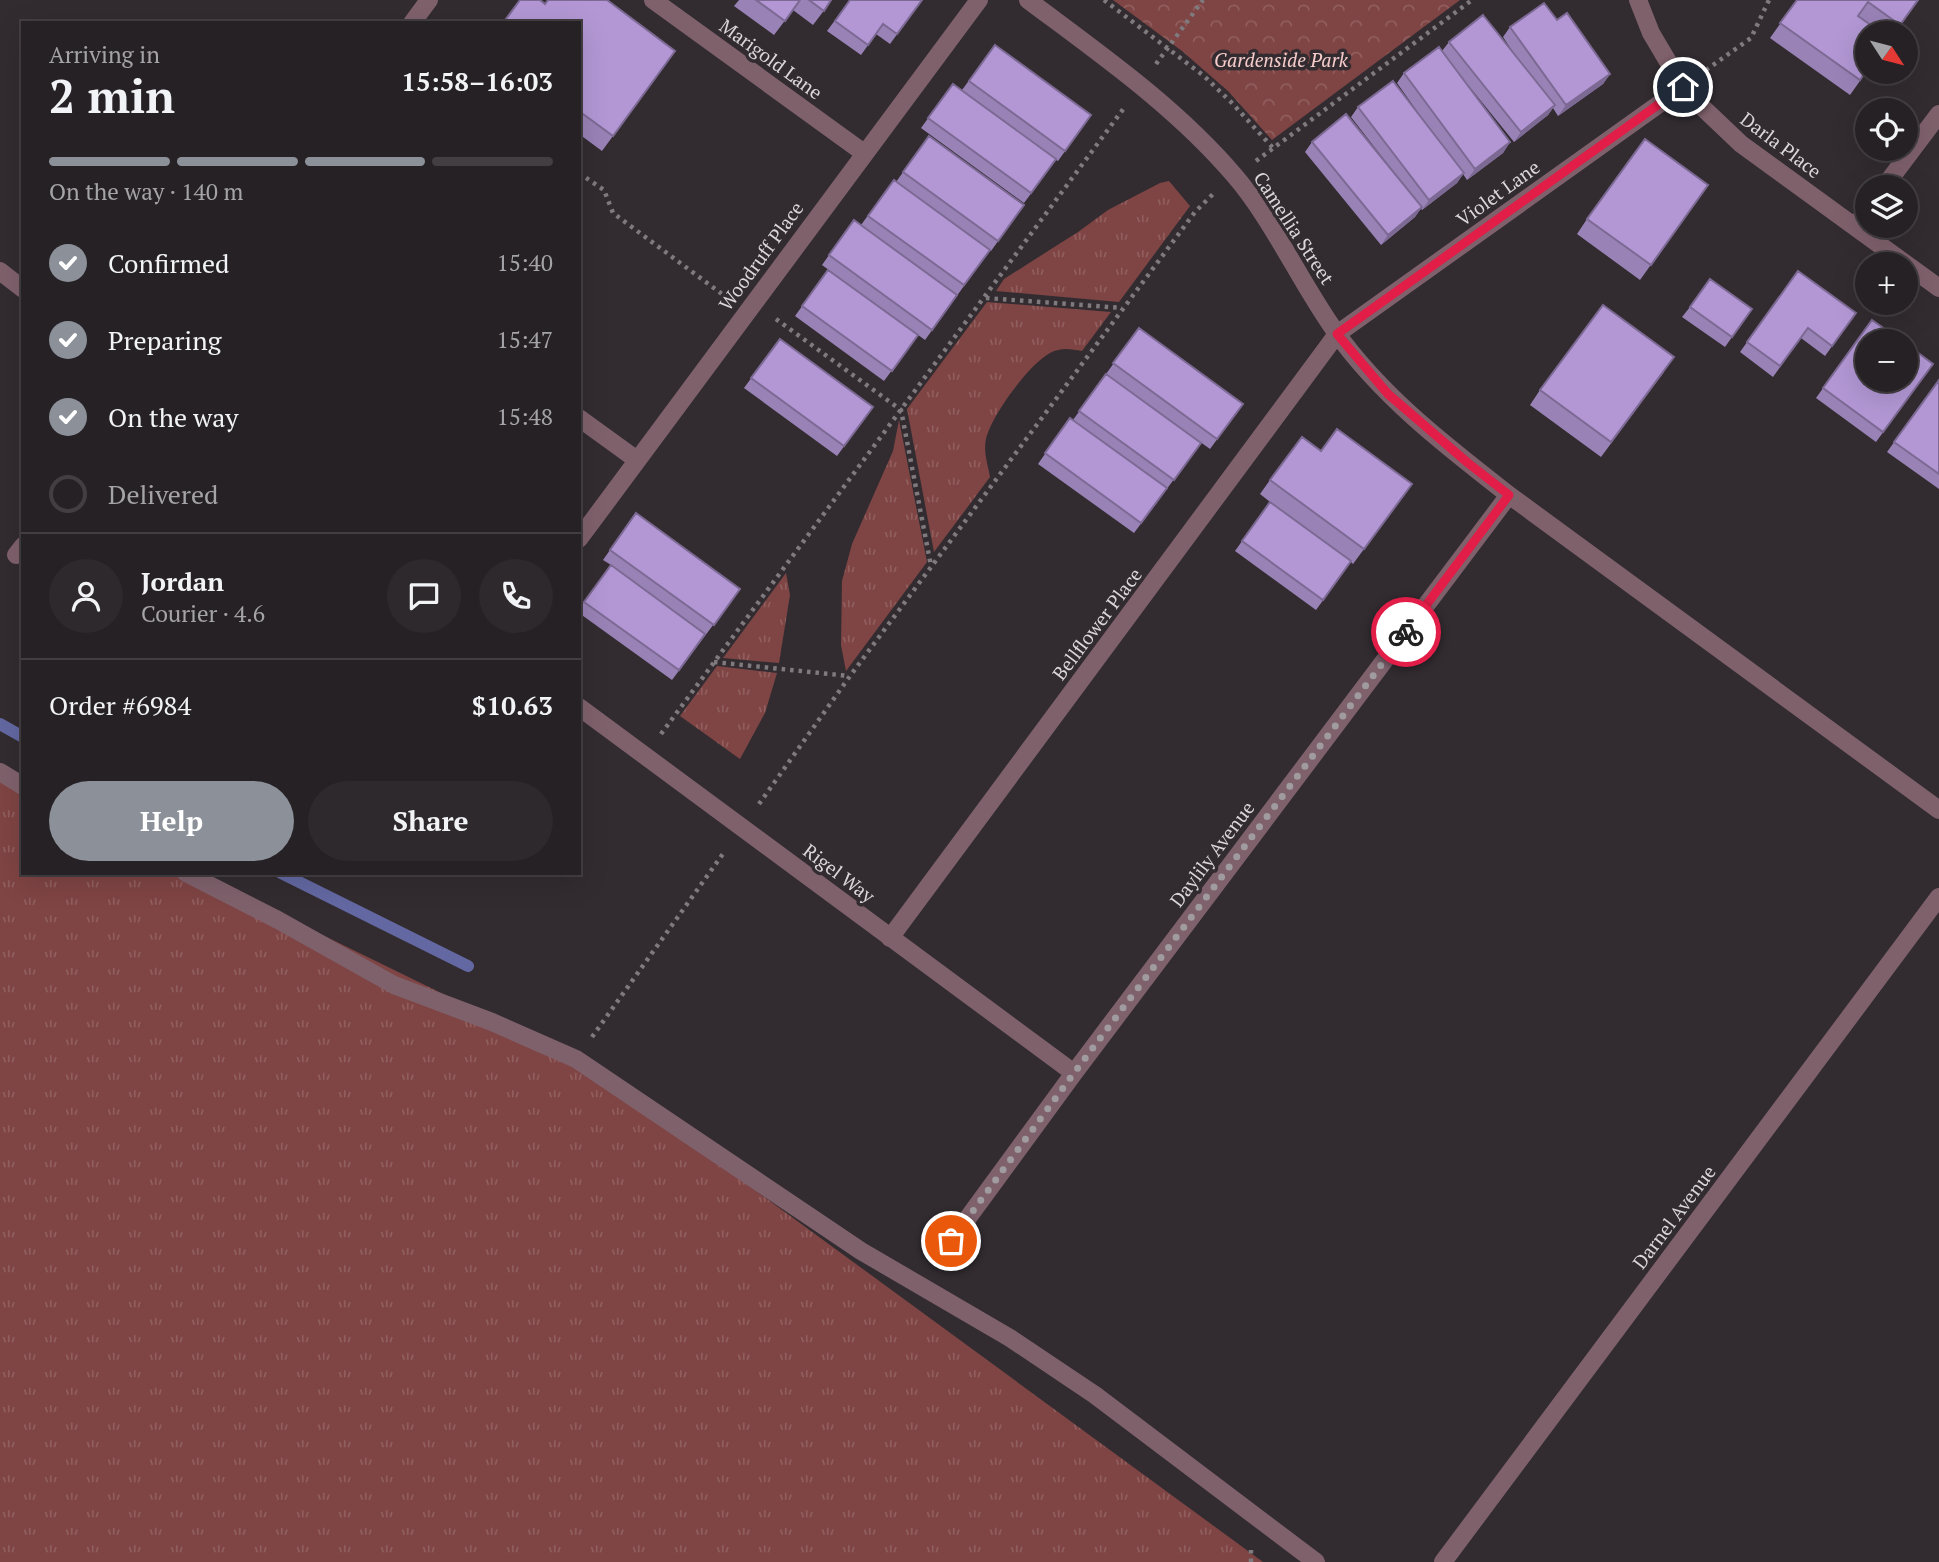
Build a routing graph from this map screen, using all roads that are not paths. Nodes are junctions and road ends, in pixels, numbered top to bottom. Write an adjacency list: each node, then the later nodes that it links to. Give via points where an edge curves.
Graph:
1 (429, 0): 6 (street)
2 (653, 0): 9 (street, Marigold Lane)
3 (979, 0): 9 (street, Woodruff Place)
4 (1028, 0): 16 (street, Camellia Street, via 1141,85 1199,137 1236,177)
5 (1638, 0): 7 (street, Darla Place, via 1651,33)
6 (413, 21)
7 (1683, 87): 11 (street, Darla Place, via 1741,144); 16 (street, Violet Lane)
8 (1939, 114): 10 (street)
9 (864, 153): 18 (street, Woodruff Place)
10 (1893, 175)
11 (1855, 227)
12 (1870, 238): 15 (street, Darla Place)
13 (0, 271): 14 (street)
14 (21, 287)
15 (1939, 288)
16 (1337, 334): 19 (street, Camellia Street, via 1388,394); 27 (street, Bellflower Place)
17 (581, 419): 18 (street)
18 (638, 460): 20 (street, Woodruff Place)
19 (1509, 495): 24 (street, Camellia Street); 28 (street, Daylily Avenue)
20 (581, 536)
21 (581, 708): 27 (street, Rigel Way)
22 (0, 772): 23 (street)
23 (21, 785)
24 (1939, 810)
25 (190, 875): 30 (street, via 394,985 576,1059 861,1251 1010,1338 1095,1395)
26 (1939, 897): 31 (street, Darnel Avenue)
27 (890, 938): 28 (street, Rigel Way)
28 (1074, 1073): 29 (street, Daylily Avenue)
29 (951, 1241)
30 (1316, 1562)
31 (1443, 1562)

